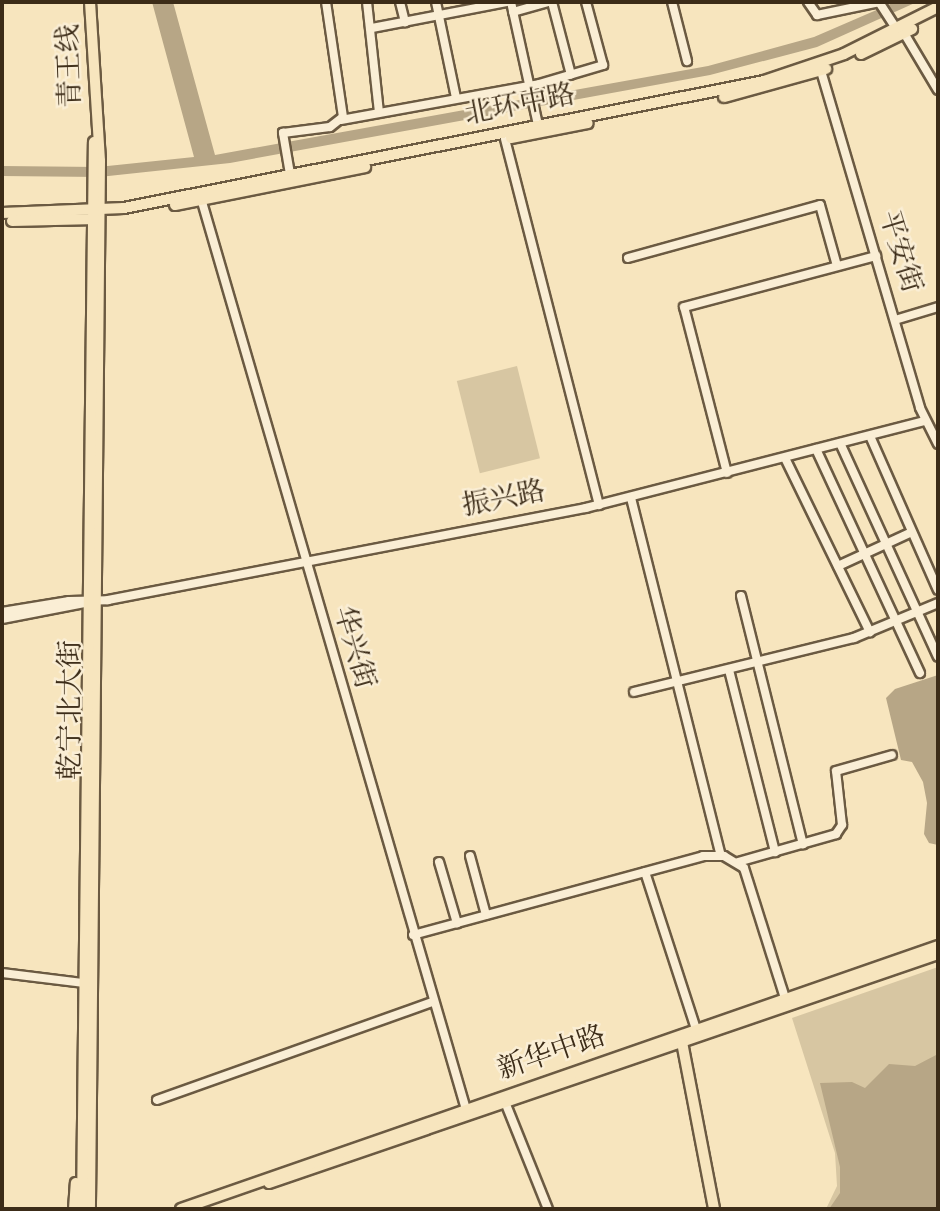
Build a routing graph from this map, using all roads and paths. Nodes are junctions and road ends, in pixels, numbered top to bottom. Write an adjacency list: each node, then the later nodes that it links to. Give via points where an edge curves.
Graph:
1 (90, 2): 29 (main road, 青王线)
2 (326, 2): 26 (street)
3 (367, 2): 17 (street)
4 (400, 2): 16 (street)
5 (436, 2): 14 (street)
6 (509, 2): 13 (street); 14 (street)
7 (550, 2): 13 (street); 21 (street)
8 (586, 2): 21 (street, via 603,65)
9 (672, 2): 19 (street)
10 (808, 2): 11 (street, via 817,15)
11 (880, 2): 18 (street)
12 (938, 7): 18 (main road, 北环中路)
13 (513, 12): 22 (street)
14 (439, 15): 16 (street); 24 (street)
15 (938, 15): 18 (main road, 北环中路)
16 (405, 22): 17 (street)
17 (373, 29): 25 (street, via 368,41)
18 (900, 31): 20 (main road, 北环中路); 23 (street); 27 (main road, 北环中路, via 785,76)
19 (687, 61)
20 (821, 71): 28 (main road, 北环中路, via 766,89); 35 (street, 平安街)
21 (571, 75): 22 (street)
22 (530, 84): 24 (street); 27 (street)
23 (938, 90)
24 (456, 98): 25 (street)
25 (379, 112): 26 (street)
26 (341, 120): 30 (street, via 330,127 283,133)
27 (538, 125): 30 (main road, 北环中路)
28 (505, 139): 31 (main road, 北环中路); 48 (street)
29 (96, 161): 33 (main road, 乾宁北大街)
30 (290, 174): 31 (main road, 北环中路)
31 (200, 196): 33 (main road, 北环中路); 52 (street, 华兴街)
32 (2, 213): 33 (main road)
33 (95, 215): 34 (main road); 56 (main road, 乾宁北大街)
34 (2, 220)
35 (876, 256): 37 (street); 39 (street, 平安街)
36 (628, 258): 37 (street, via 820,205)
37 (837, 266): 46 (street, via 684,307)
38 (938, 307): 39 (street)
39 (895, 320): 40 (street, 平安街)
40 (925, 421): 41 (street, 振兴路); 43 (street, 平安街)
41 (870, 436): 42 (street, 振兴路); 49 (street)
42 (840, 443): 44 (street, 振兴路); 50 (street)
43 (938, 443)
44 (816, 449): 45 (street, 振兴路); 51 (street)
45 (785, 458): 46 (street, 振兴路); 53 (street)
46 (727, 473): 47 (street, 振兴路)
47 (631, 498): 48 (street, 振兴路); 67 (street)
48 (599, 505): 52 (street, 振兴路)
49 (912, 532): 50 (street); 54 (street)
50 (886, 544): 51 (street); 59 (street)
51 (865, 554): 53 (street); 61 (street)
52 (304, 561): 56 (street, 振兴路); 79 (street, 华兴街)
53 (838, 566): 62 (street)
54 (938, 590)
55 (741, 596): 64 (street)
56 (92, 602): 58 (street); 60 (street); 83 (main road, 乾宁北大街); 92 (main road, 乾宁北大街)
57 (938, 603): 59 (street)
58 (2, 612)
59 (917, 612): 61 (street); 63 (street)
60 (2, 619)
61 (896, 621): 62 (street); 66 (street)
62 (870, 632): 64 (street)
63 (938, 657)
64 (757, 663): 65 (street); 70 (street)
65 (729, 670): 67 (street); 71 (street)
66 (920, 673)
67 (677, 682): 68 (street); 72 (street)
68 (635, 692)
69 (892, 755): 70 (street, via 836,771 841,831)
70 (803, 844): 71 (street)
71 (775, 852): 75 (street)
72 (721, 855): 75 (street); 76 (street)
73 (470, 856): 77 (street)
74 (439, 862): 78 (street)
75 (738, 862): 84 (street, via 744,868)
76 (645, 872): 77 (street); 86 (street)
77 (486, 915): 78 (street)
78 (457, 923): 79 (street)
79 (413, 935): 85 (street, 华兴街)
80 (938, 946): 84 (main road, 新华中路)
81 (938, 954): 87 (main road, 新华中路)
82 (2, 973): 83 (street)
83 (84, 982): 88 (main road, 乾宁北大街)
84 (785, 998): 86 (main road, 新华中路)
85 (432, 1002): 89 (street); 91 (street, 华兴街)
86 (696, 1029): 87 (main road, 新华中路)
87 (681, 1038): 90 (main road, 新华中路); 91 (main road, 新华中路); 100 (main road)
88 (83, 1097): 93 (main road); 94 (main road, 乾宁北大街)
89 (157, 1100)
90 (505, 1102): 91 (main road, 新华中路); 99 (street)
91 (467, 1111): 97 (main road, 新华中路); 98 (main road, 新华中路)
92 (91, 1157): 95 (main road, 乾宁北大街); 96 (main road, via 93,1191)
93 (75, 1209)
94 (82, 1209)
95 (90, 1209)
96 (101, 1209)
97 (181, 1209)
98 (197, 1209)
99 (548, 1209)
100 (714, 1209)

